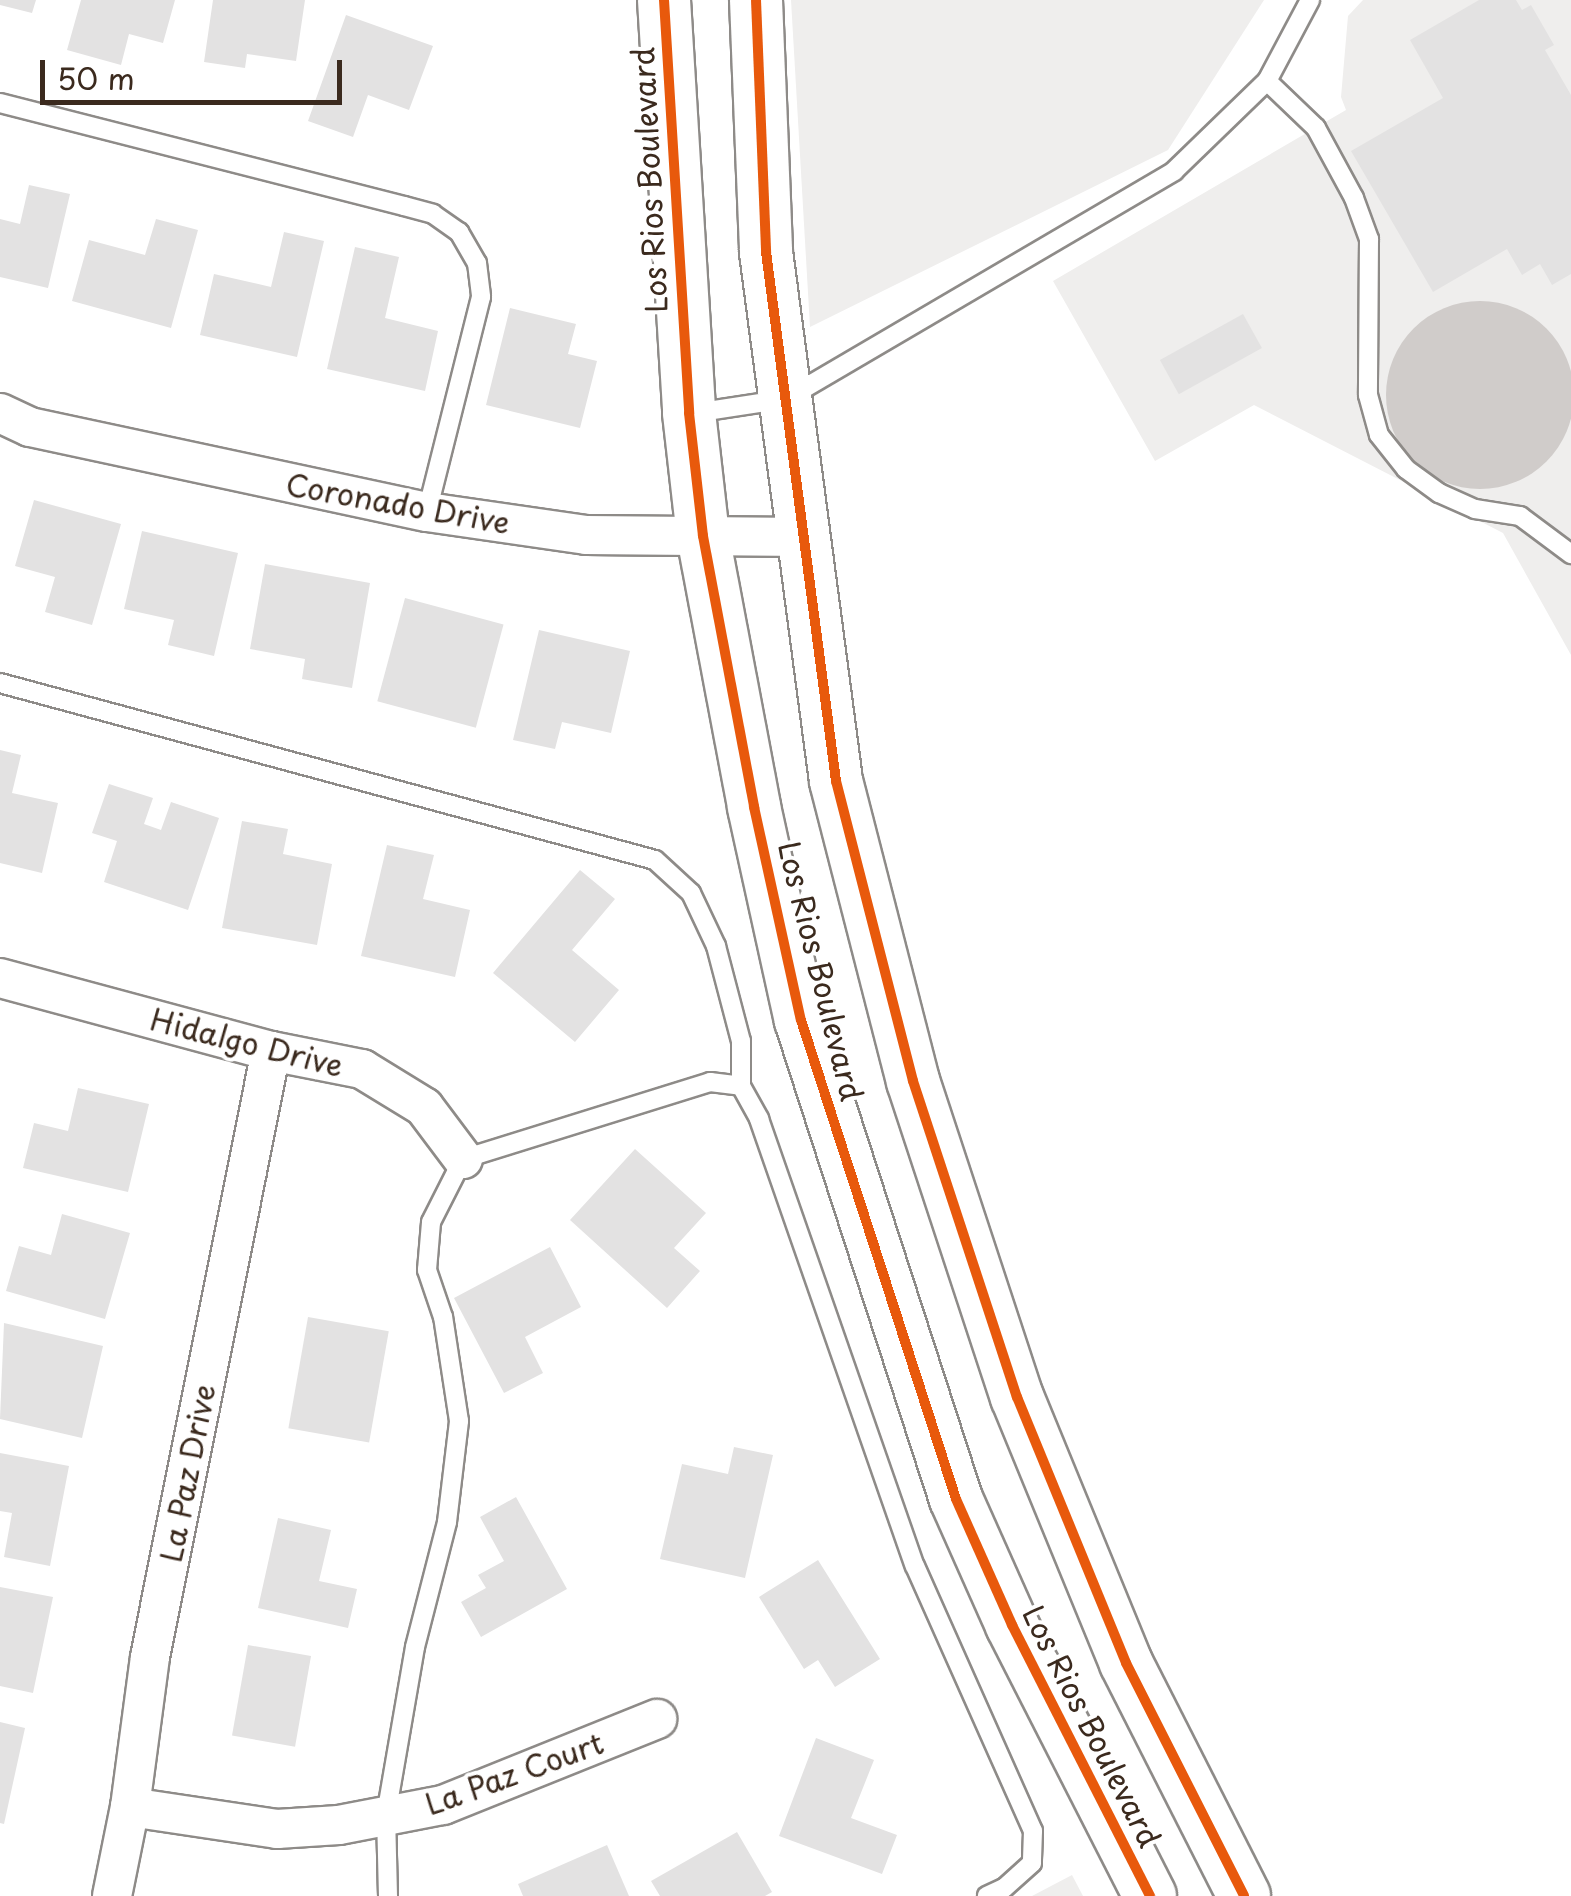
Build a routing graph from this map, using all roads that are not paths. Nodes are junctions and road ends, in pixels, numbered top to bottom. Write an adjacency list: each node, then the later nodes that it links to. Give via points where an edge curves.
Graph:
1 (664, 0): 8 (main road, Los Rios Boulevard)
2 (756, 0): 6 (main road, Los Rios Boulevard, via 766,252)
3 (1310, 0): 4 (lane)
4 (1266, 82): 6 (lane, via 1174,172); 12 (lane, via 1316,128 1369,239 1368,396 1378,435 1406,469 1439,493 1474,509 1520,516)
5 (0, 102): 9 (lane, via 433,214 459,232 477,263 481,297)
6 (786, 399): 8 (lane); 11 (main road, Los Rios Boulevard)
7 (0, 413): 9 (street, Coronado Drive, via 30,427)
8 (688, 413): 10 (main road, Los Rios Boulevard)
9 (426, 512): 10 (street, Coronado Drive, via 586,534)
10 (703, 536): 11 (street, Coronado Drive); 25 (main road, Los Rios Boulevard, via 802,1020 912,1371 956,1500 1012,1624)
11 (804, 537): 21 (main road, Los Rios Boulevard, via 836,781 913,1082 1018,1397)
12 (1571, 554)
13 (0, 683): 16 (lane, via 655,860 691,893 716,946 741,1041)
14 (0, 978): 15 (street, Hidalgo Drive)
15 (271, 1052): 17 (street, Hidalgo Drive, via 362,1070 424,1107); 19 (street, La Paz Drive, via 150,1657)
16 (740, 1086): 17 (lane, via 710,1082); 24 (lane, via 759,1119 915,1566 1032,1830 1032,1864)
17 (463, 1158): 20 (lane, via 432,1222 427,1270 443,1317 459,1421 447,1522 415,1647)
18 (658, 1718): 20 (street, La Paz Court, via 443,1804)
19 (130, 1807): 20 (street, La Paz Court, via 277,1829); 22 (street, La Paz Drive)
20 (386, 1816): 23 (lane)
21 (1225, 1892)
22 (112, 1896)
23 (388, 1896)
24 (987, 1896)
25 (1150, 1896)

